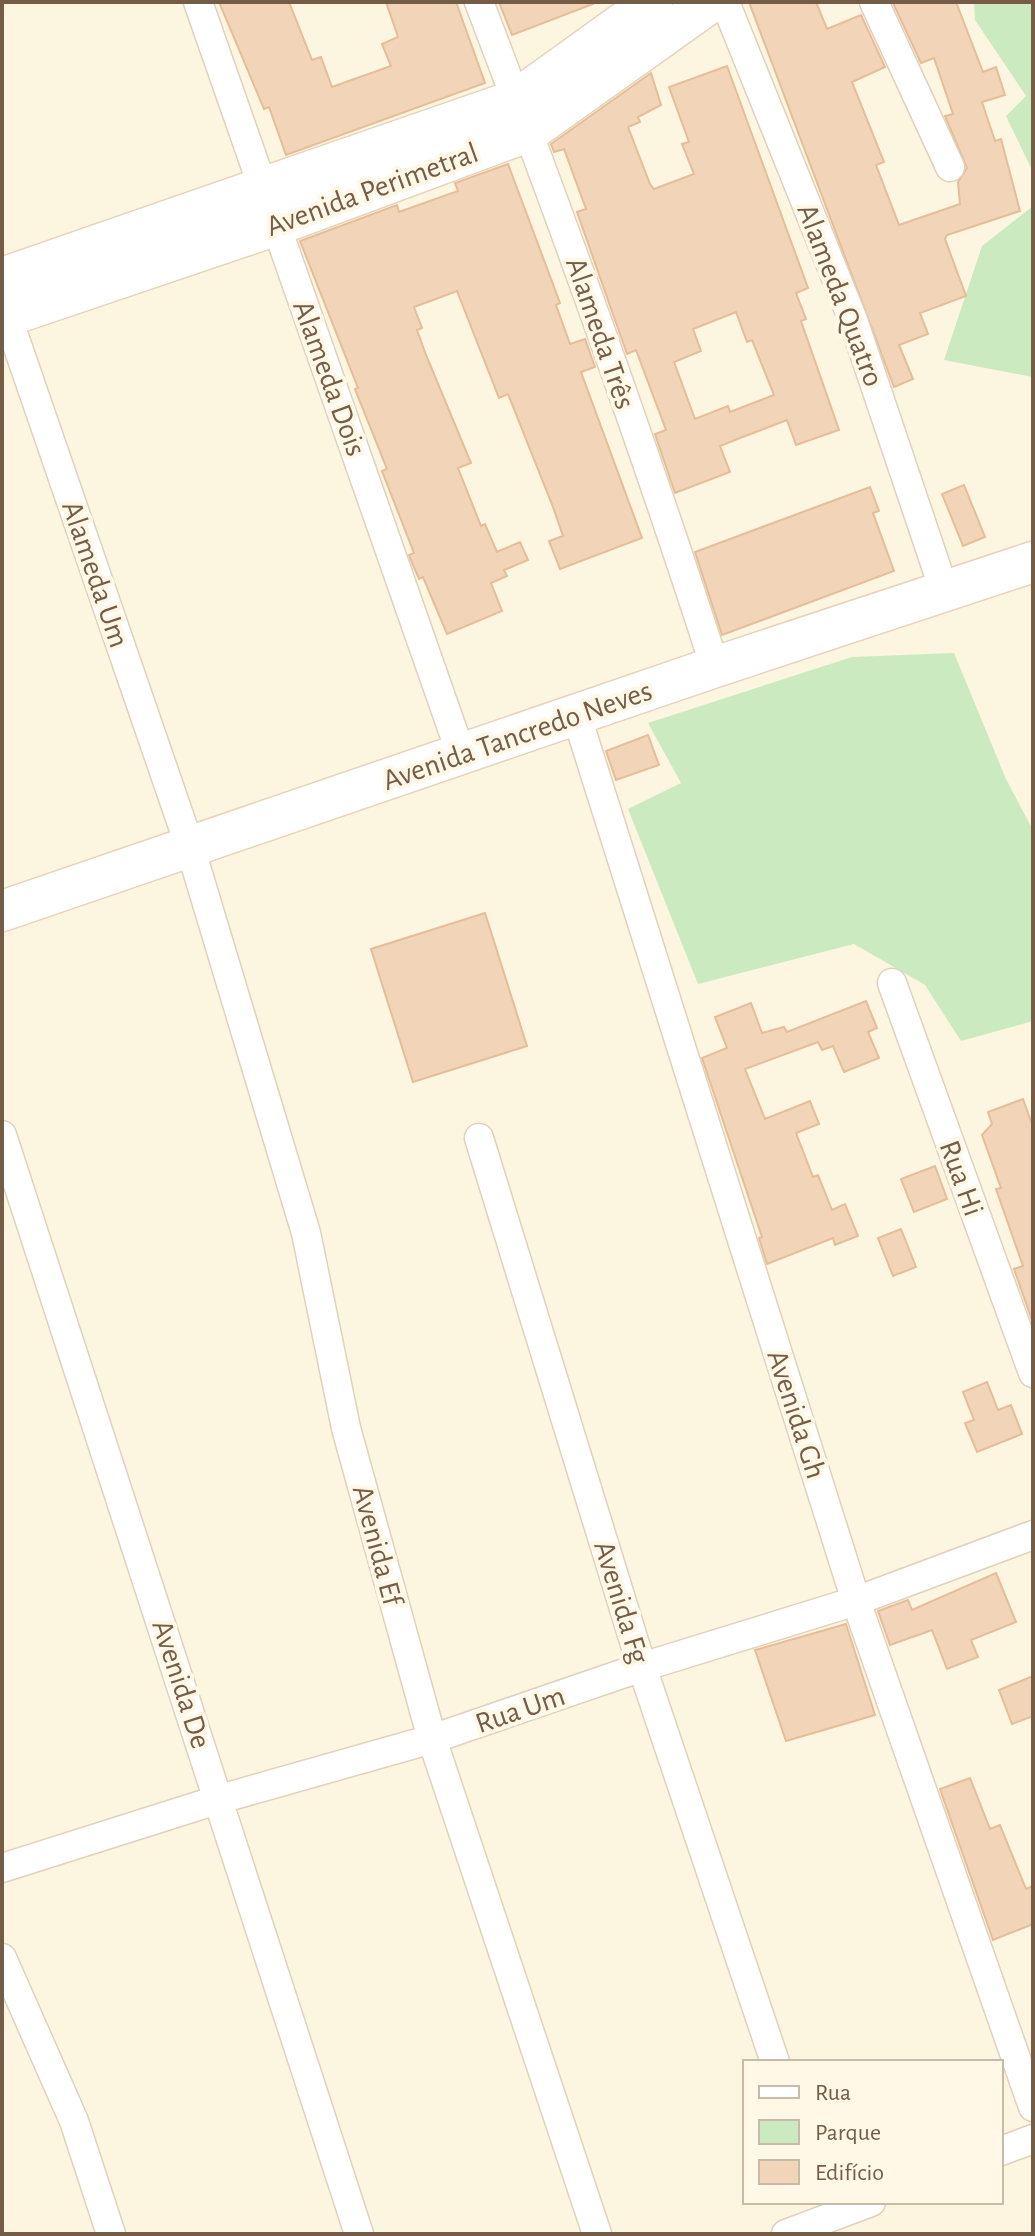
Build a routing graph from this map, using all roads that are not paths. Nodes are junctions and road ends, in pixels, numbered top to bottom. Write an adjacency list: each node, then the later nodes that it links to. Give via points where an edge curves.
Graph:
1 (198, 2): 9 (street, Alameda Dois)
2 (479, 2): 7 (street, Alameda Três)
3 (652, 2): 7 (street, Avenida Perimetral)
4 (711, 2): 7 (street, Avenida Perimetral)
5 (725, 2): 14 (street, Alameda Quatro, via 853,320)
6 (874, 2): 8 (street)
7 (523, 115): 9 (street, Avenida Perimetral); 10 (street, Avenida Perimetral); 15 (street, Alameda Três)
8 (950, 167)
9 (261, 188): 10 (street, Alameda Dois); 11 (street, Avenida Perimetral)
10 (274, 226): 12 (street, Avenida Perimetral); 17 (street, Alameda Dois)
11 (2, 278)
12 (4, 312): 18 (street, Alameda Um)
13 (1033, 562): 14 (street, Avenida Tancredo Neves)
14 (945, 593): 15 (street, Avenida Tancredo Neves)
15 (715, 667): 16 (street, Avenida Tancredo Neves)
16 (577, 717): 17 (street, Avenida Tancredo Neves); 25 (street, Avenida Gh)
17 (461, 754): 18 (street, Avenida Tancredo Neves)
18 (190, 847): 19 (street, Avenida Tancredo Neves); 27 (street, Avenida Ef, via 306,1233 346,1428)
19 (2, 911)
20 (892, 983): 23 (street, Rua Hi)
21 (2, 1135): 28 (street, Avenida De)
22 (479, 1138): 26 (street, Avenida Fg)
23 (1033, 1373)
24 (1033, 1535): 25 (street, Rua Um)
25 (856, 1601): 26 (street, Rua Um); 32 (street, Avenida Gh)
26 (642, 1667): 27 (street, Rua Um); 31 (street, Avenida Fg)
27 (432, 1739): 28 (street, Rua Um); 39 (street, Avenida Ef)
28 (220, 1799): 29 (street, Rua Um); 38 (street, Avenida De)
29 (2, 1868)
30 (2, 1958): 37 (street, via 68,2107)
31 (774, 2060)
32 (1033, 2107)
33 (1033, 2139): 34 (street)
34 (1003, 2150)
35 (866, 2204): 36 (street)
36 (828, 2218): 40 (street)
37 (111, 2234)
38 (359, 2234)
39 (597, 2234)
40 (786, 2234)

